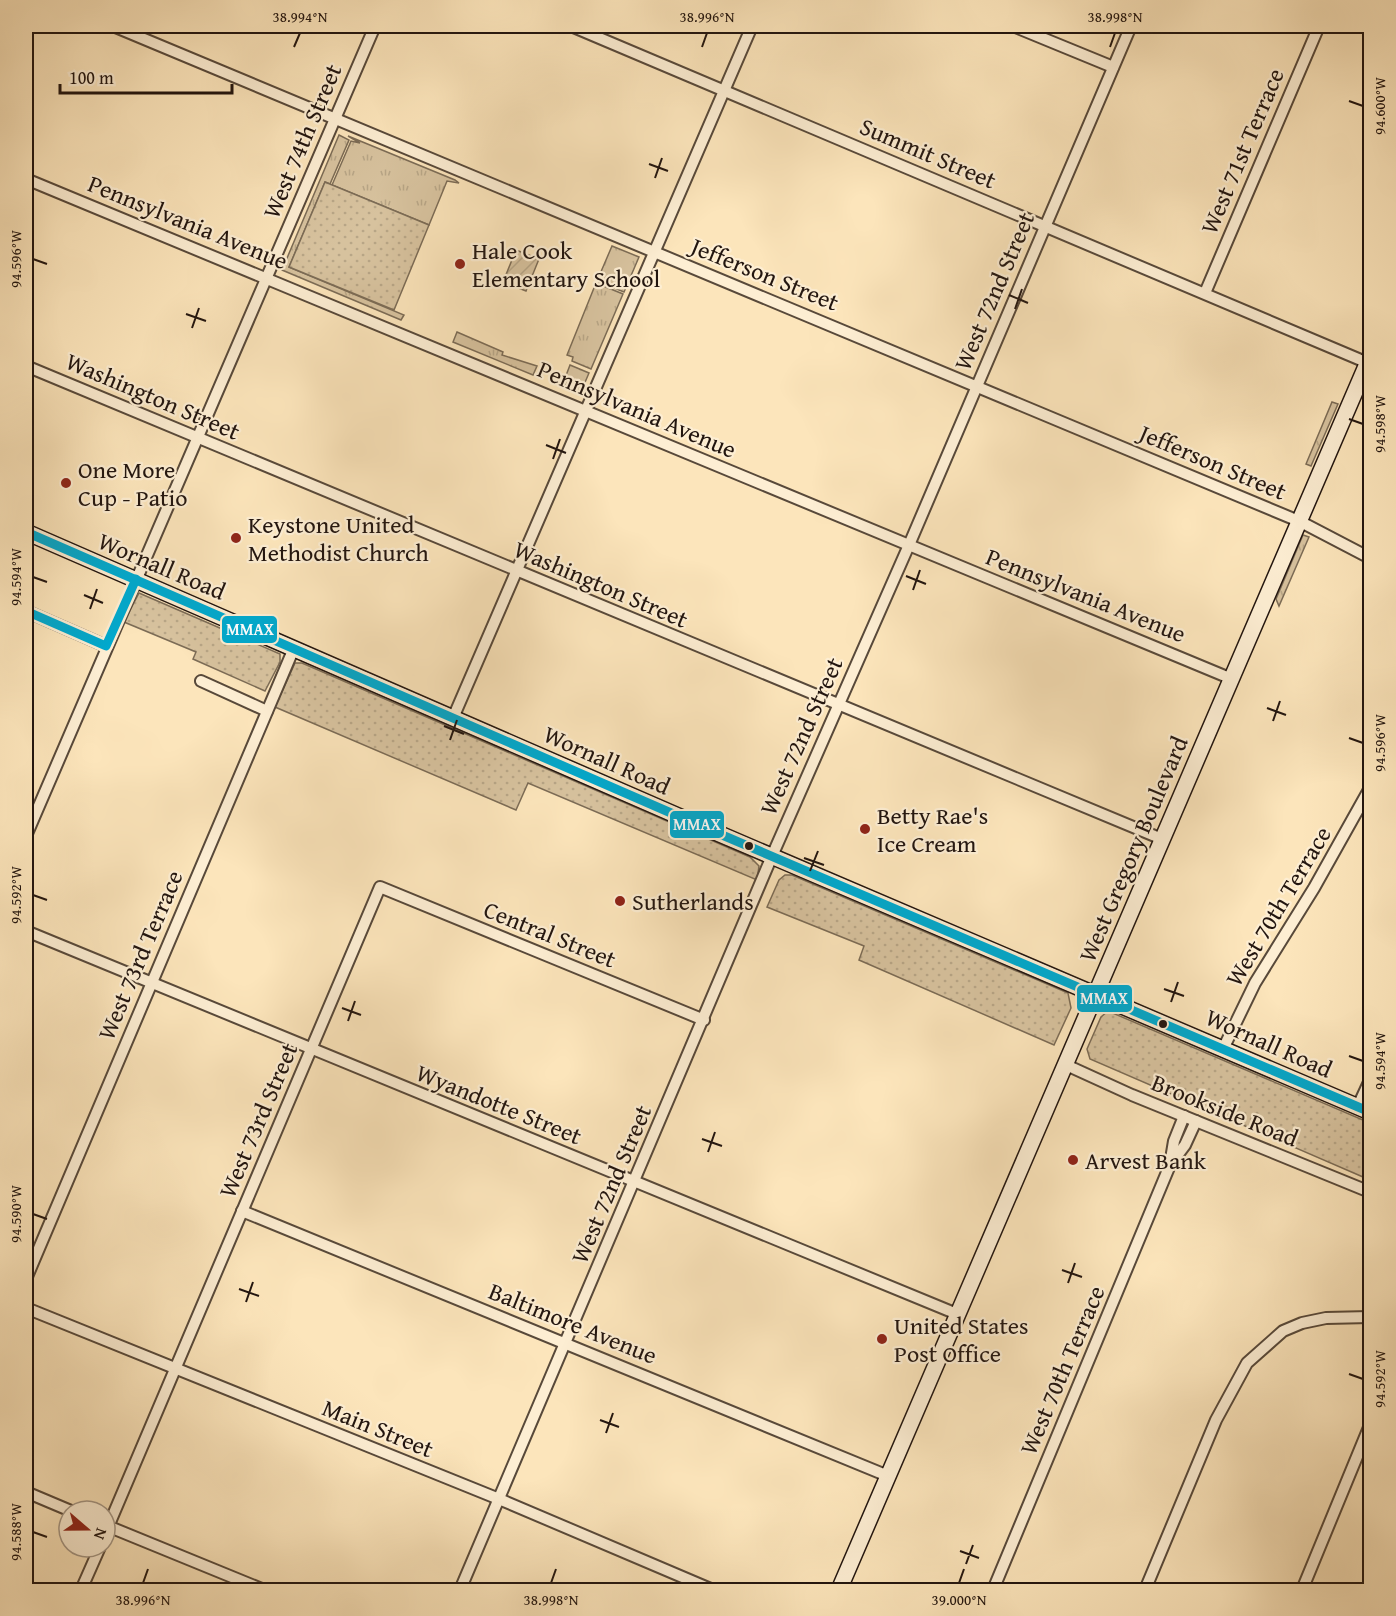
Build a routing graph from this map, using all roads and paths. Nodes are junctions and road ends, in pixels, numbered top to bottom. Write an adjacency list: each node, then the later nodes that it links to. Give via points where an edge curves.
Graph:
1 (112, 26): 10 (street, Jefferson Street)
2 (375, 26): 10 (street, West 74th Street)
3 (571, 26): 9 (street, Summit Street)
4 (752, 26): 9 (street)
5 (1013, 26): 8 (street)
6 (1131, 26): 8 (street, West 72nd Street)
7 (1319, 26): 15 (street, West 71st Terrace)
8 (1113, 67): 12 (street, West 72nd Street)
9 (723, 91): 12 (street, Summit Street); 13 (street)
10 (334, 119): 13 (street, Jefferson Street); 14 (street, West 74th Street)
11 (26, 179): 14 (street, Pennsylvania Avenue)
12 (1045, 225): 15 (street, Summit Street); 18 (street, West 72nd Street)
13 (653, 251): 18 (street, Jefferson Street); 19 (street)
14 (266, 277): 19 (street, Pennsylvania Avenue); 20 (street, West 74th Street)
15 (1205, 293): 16 (street, Summit Street)
16 (1369, 360): 21 (main road, West Gregory Boulevard)
17 (26, 366): 20 (street, Washington Street)
18 (977, 385): 21 (street, Jefferson Street); 23 (street, West 72nd Street)
19 (587, 410): 23 (street, Pennsylvania Avenue); 25 (street)
20 (197, 437): 25 (street, Washington Street); 26 (street, West 74th Street)
21 (1300, 522): 24 (street, Jefferson Street); 30 (main road, West Gregory Boulevard)
22 (26, 532): 26 (main road, Wornall Road)
23 (909, 545): 30 (street, Pennsylvania Avenue); 32 (street, West 72nd Street)
24 (1371, 558)
25 (516, 572): 32 (street, Washington Street); 34 (street)
26 (136, 579): 28 (street, West 74th Street); 29 (main road, Wornall Road)
27 (26, 611): 28 (street)
28 (106, 646): 36 (street, West 74th Street)
29 (294, 648): 33 (street, West 73rd Terrace); 34 (main road, Wornall Road)
30 (1232, 679): 37 (main road, West Gregory Boulevard)
31 (201, 681): 33 (street)
32 (838, 706): 37 (street, Washington Street); 38 (street, West 72nd Street)
33 (267, 711): 41 (street, West 73rd Terrace)
34 (453, 718): 38 (main road, Wornall Road)
35 (1371, 788): 44 (street, West 70th Terrace, via 1255,983)
36 (26, 836)
37 (1162, 839): 42 (main road, West Gregory Boulevard)
38 (772, 856): 42 (main road, Wornall Road); 43 (street, West 72nd Street)
39 (380, 887): 43 (street, Central Street); 45 (street, West 73rd Street)
40 (26, 931): 41 (street, Wyandotte Street)
41 (151, 984): 45 (street, Wyandotte Street); 55 (street, West 73rd Terrace)
42 (1095, 993): 44 (main road, Wornall Road); 46 (main road, West Gregory Boulevard)
43 (704, 1020): 52 (street, West 72nd Street)
44 (1224, 1047): 48 (main road, Wornall Road)
45 (310, 1050): 52 (street, Wyandotte Street); 54 (street, West 73rd Street)
46 (1064, 1064): 49 (street, Brookside Road); 57 (main road, West Gregory Boulevard)
47 (1371, 1080): 48 (street)
48 (1364, 1109)
49 (1184, 1116): 50 (street, Brookside Road); 51 (street, West 70th Terrace)
50 (1196, 1121): 51 (street, West 70th Terrace); 53 (street, Brookside Road)
51 (1170, 1165): 74 (street, West 70th Terrace)
52 (636, 1182): 57 (street, Wyandotte Street); 59 (street, West 72nd Street)
53 (1371, 1191)
54 (242, 1211): 59 (street, Baltimore Avenue); 60 (street, West 73rd Street)
55 (26, 1279)
56 (26, 1308): 60 (street, Main Street)
57 (957, 1314): 62 (main road, West Gregory Boulevard)
58 (1371, 1317): 75 (street, via 1302,1323 1284,1331 1247,1363 1216,1420)
59 (566, 1343): 62 (street, Baltimore Avenue); 64 (street, West 72nd Street)
60 (175, 1370): 64 (street, Main Street); 65 (street, West 73rd Street)
61 (1371, 1425): 76 (street)
62 (888, 1476): 73 (main road, West Gregory Boulevard)
63 (26, 1492): 66 (street)
64 (499, 1499): 71 (street, West 72nd Street); 72 (street, Main Street)
65 (117, 1504)
66 (57, 1505)
67 (117, 1533): 70 (street)
68 (95, 1559): 69 (street)
69 (81, 1590)
70 (264, 1590)
71 (460, 1590)
72 (713, 1590)
73 (839, 1590)
74 (993, 1590)
75 (1145, 1590)
76 (1302, 1590)

